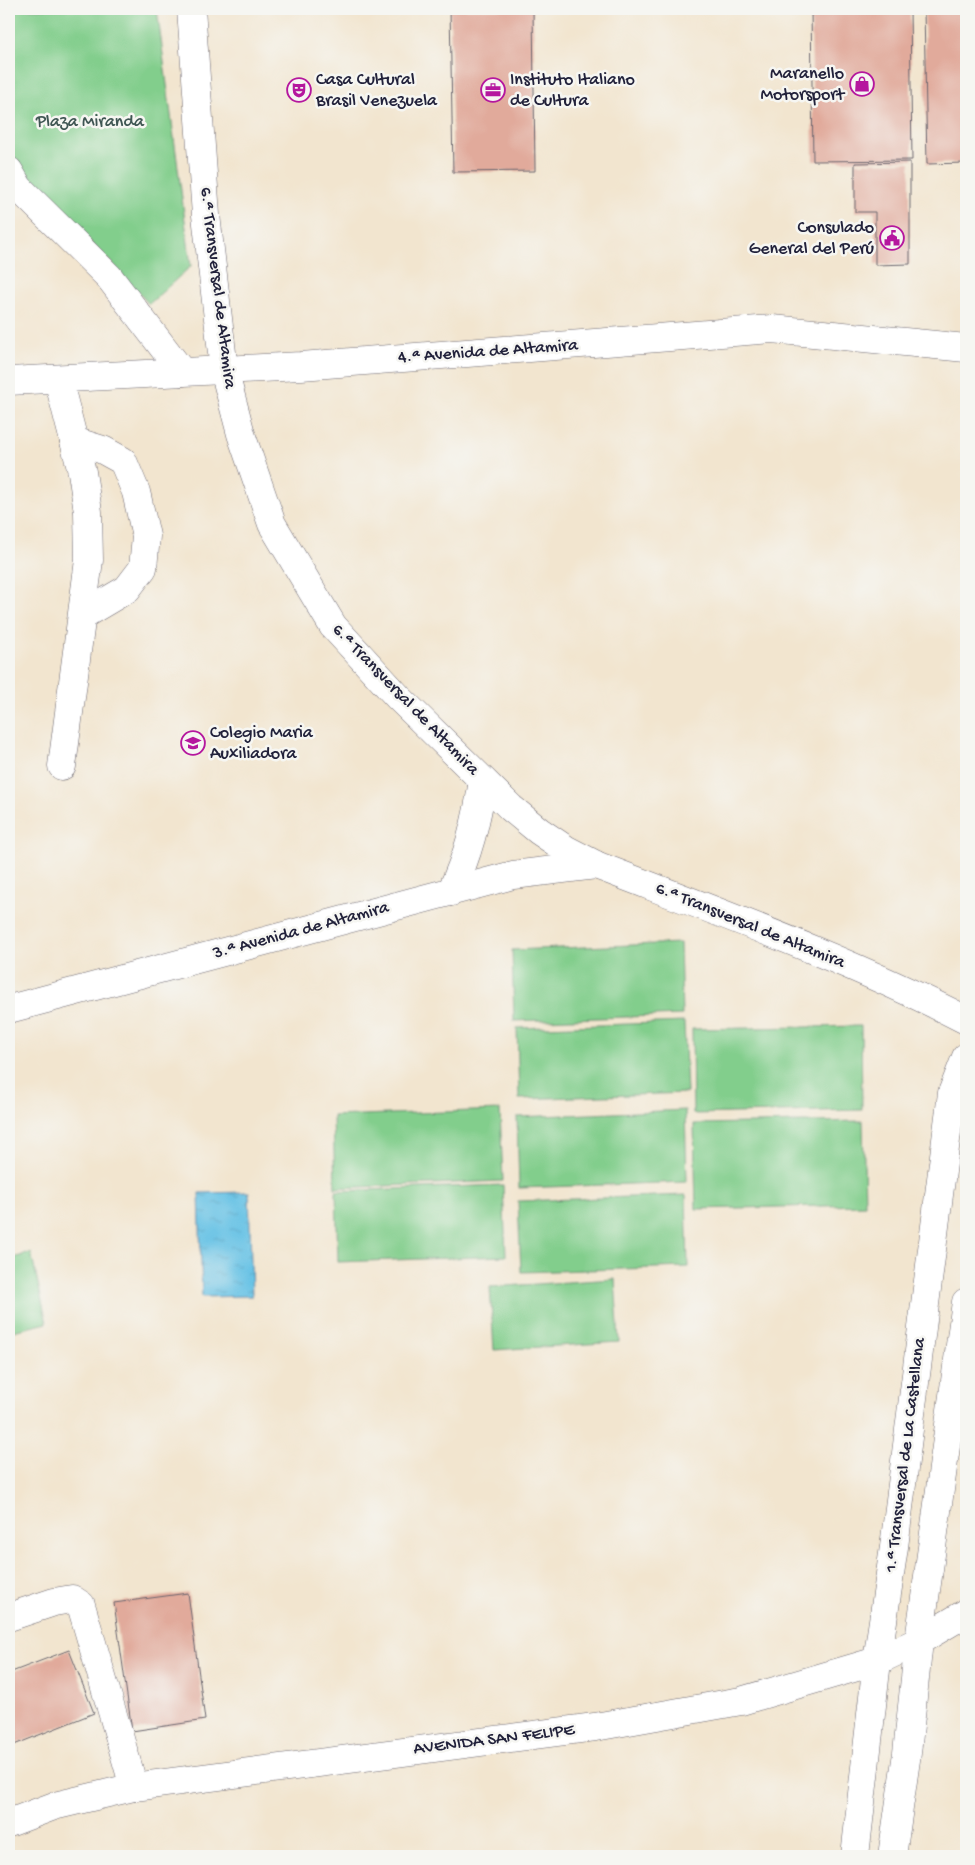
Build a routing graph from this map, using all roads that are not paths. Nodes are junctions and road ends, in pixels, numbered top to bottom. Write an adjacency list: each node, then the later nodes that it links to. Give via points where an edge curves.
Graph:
1 (191, 9): 4 (street, 6.ª Transversal de Altamira, via 206,215)
2 (9, 171): 5 (street, via 19,188 109,278)
3 (966, 348): 4 (street, 4.ª Avenida de Altamira, via 772,330)
4 (224, 370): 5 (street, 4.ª Avenida de Altamira); 11 (street, 6.ª Transversal de Altamira, via 241,434 272,524 333,626 398,697)
5 (182, 372): 6 (street, 4.ª Avenida de Altamira)
6 (58, 379): 7 (street, 4.ª Avenida de Altamira); 8 (street)
7 (9, 381)
8 (74, 441): 9 (street, via 88,512 89,560); 9 (street, via 103,450 123,461 136,492 146,536 143,568 127,589)
9 (83, 615): 10 (street)
10 (62, 766)
11 (483, 781): 12 (street, 6.ª Transversal de Altamira, via 539,831); 13 (street, via 473,837)
12 (596, 865): 13 (street, 3.ª Avenida de Altamira, via 513,875); 15 (street, 6.ª Transversal de Altamira, via 792,941 910,991)
13 (451, 892): 14 (street, 3.ª Avenida de Altamira)
14 (9, 1009)
15 (966, 1020)
16 (966, 1057): 21 (street, 1.ª Transversal de La Castellana, via 952,1093)
17 (966, 1302): 20 (street, 1.ª Transversal de La Castellana)
18 (966, 1613): 20 (street, AVENIDA SAN FELIPE)
19 (9, 1618): 22 (street, via 54,1602 72,1599 81,1604)
20 (919, 1640): 21 (street, AVENIDA SAN FELIPE); 25 (street, 1.ª Transversal de La Castellana)
21 (877, 1661): 22 (street, AVENIDA SAN FELIPE, via 741,1701 605,1725); 24 (street, 1.ª Transversal de La Castellana)
22 (134, 1787): 23 (street, AVENIDA SAN FELIPE, via 54,1806)
23 (9, 1823)
24 (855, 1856)
25 (892, 1856)

